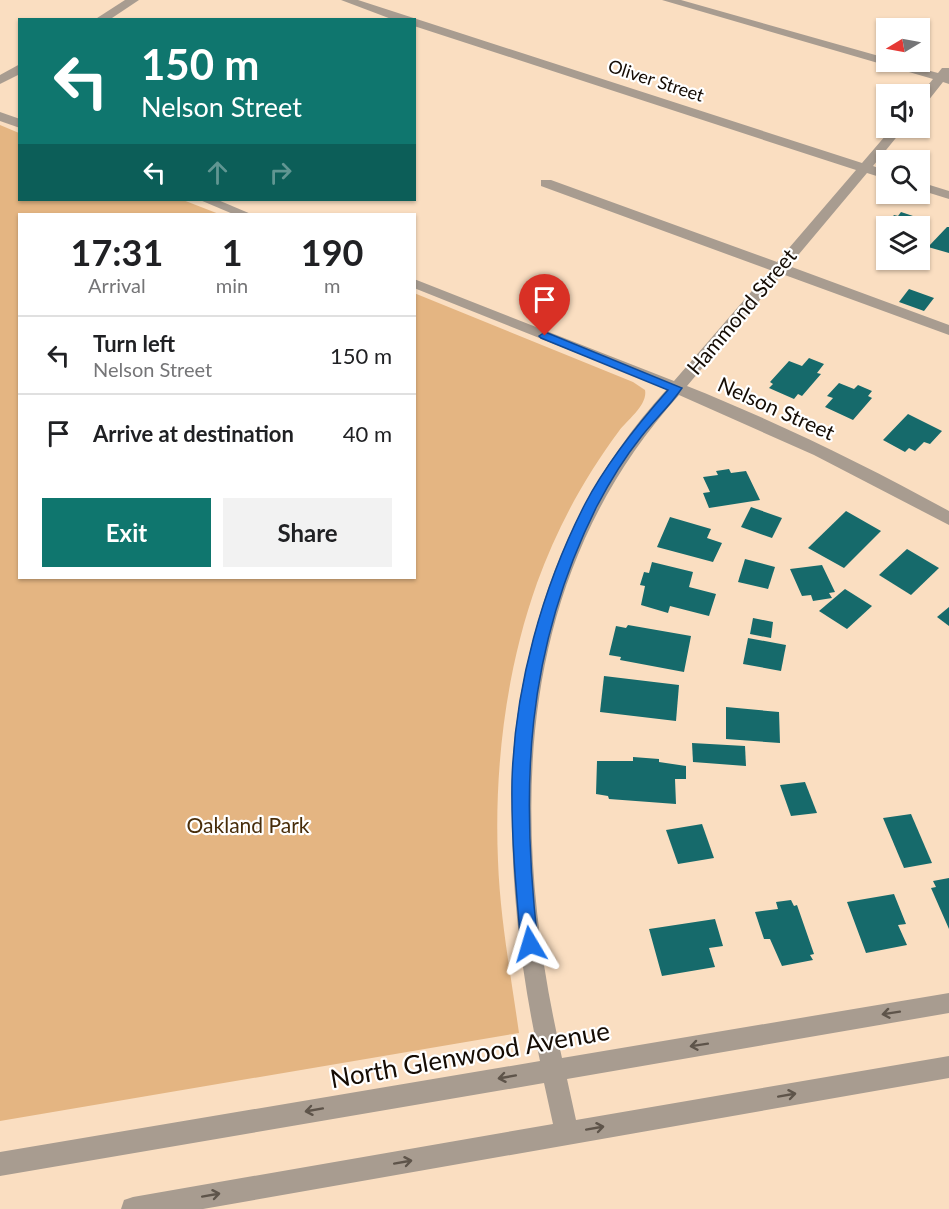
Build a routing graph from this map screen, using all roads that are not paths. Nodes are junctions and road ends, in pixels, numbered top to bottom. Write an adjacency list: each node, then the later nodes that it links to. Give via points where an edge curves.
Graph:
1 (132, 0): 4 (street)
2 (347, 0): 5 (street)
3 (668, 0): 9 (street)
4 (103, 18)
5 (401, 18)
6 (416, 23): 15 (street, Oliver Street)
7 (949, 68): 9 (street)
8 (18, 69): 10 (street)
9 (945, 79): 11 (street)
10 (0, 80)
11 (930, 93)
12 (0, 116): 13 (street)
13 (18, 123)
14 (890, 138): 15 (street, Hammond Street)
15 (864, 168): 16 (street, Oliver Street); 22 (street, Hammond Street)
16 (876, 172)
17 (546, 183): 22 (street)
18 (930, 189): 19 (street)
19 (949, 195)
20 (210, 201): 21 (street)
21 (241, 213)
22 (780, 268): 24 (street); 25 (street, Hammond Street)
23 (416, 284): 25 (street, Nelson Street)
24 (949, 330)
25 (676, 388): 26 (street, Nelson Street, via 801,441); 29 (street, Hammond Street, via 620,457 579,529 548,612 529,691 520,779 522,873 533,968)
26 (949, 519)
27 (949, 1003): 29 (street, North Glenwood Avenue, one-way to 29)
28 (949, 1067): 30 (street, one-way to 28)
29 (553, 1069): 30 (street, Hammond Street); 31 (street, North Glenwood Avenue, one-way to 31)
30 (567, 1133): 32 (street, one-way to 30)
31 (0, 1164)
32 (133, 1209)

